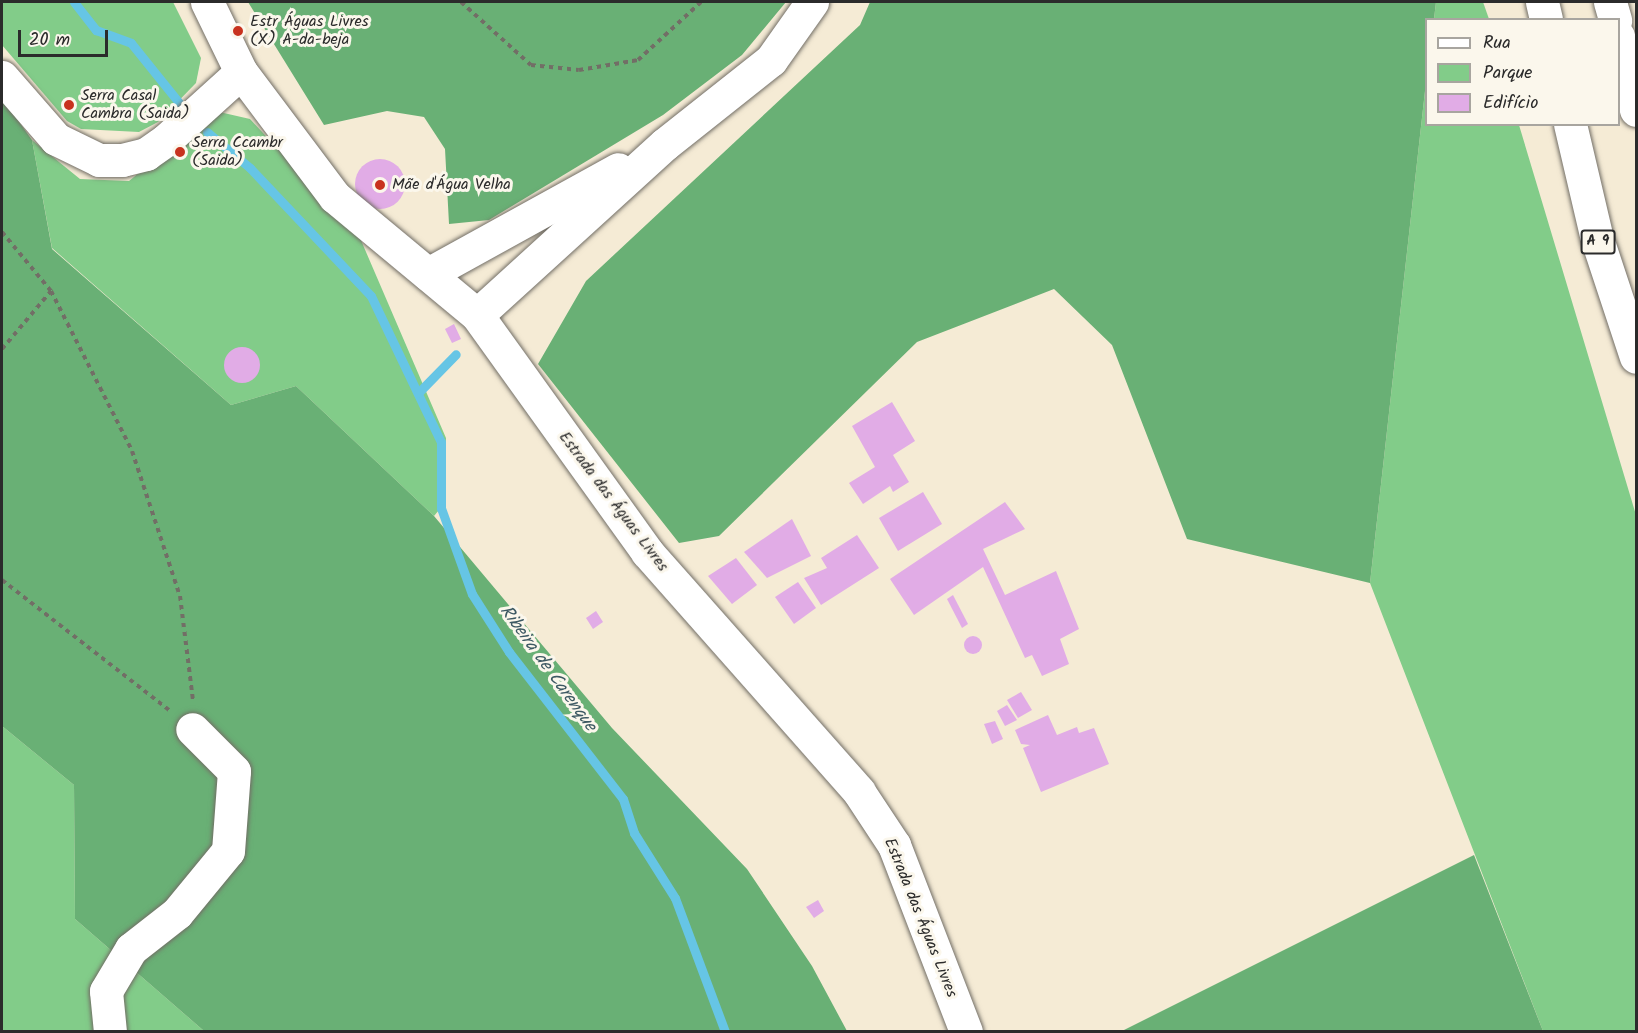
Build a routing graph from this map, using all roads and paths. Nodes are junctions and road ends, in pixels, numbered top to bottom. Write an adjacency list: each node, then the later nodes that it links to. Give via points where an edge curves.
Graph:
1 (207, 2): 10 (main road, Estrada das Águas Livres)
2 (461, 2): 3 (path, via 531,65 579,69 638,60)
3 (701, 2)
4 (812, 2): 14 (main road, via 771,60)
5 (1542, 2): 7 (main road)
6 (1610, 2): 8 (main road)
7 (1546, 18)
8 (1614, 18)
9 (1620, 44): 12 (main road)
10 (241, 72): 11 (main road, via 166,140 146,154 122,160 77,153 23,105); 16 (main road, Estrada das Águas Livres, via 335,197)
11 (2, 77)
12 (1636, 110)
13 (1570, 126): 20 (main road, A 9, via 1597,239)
14 (665, 144): 16 (main road); 18 (main road)
15 (2, 232): 17 (path)
16 (428, 274): 18 (main road, Estrada das Águas Livres)
17 (51, 291): 19 (path); 22 (path, via 132,452 180,596 194,693)
18 (477, 315): 24 (main road, Estrada das Águas Livres, via 647,552 860,792 894,845)
19 (2, 349)
20 (1636, 357)
21 (2, 580): 22 (path)
22 (192, 729): 23 (main road, via 234,771 228,851 177,914 131,949 106,992)
23 (110, 1032)
24 (966, 1032)

